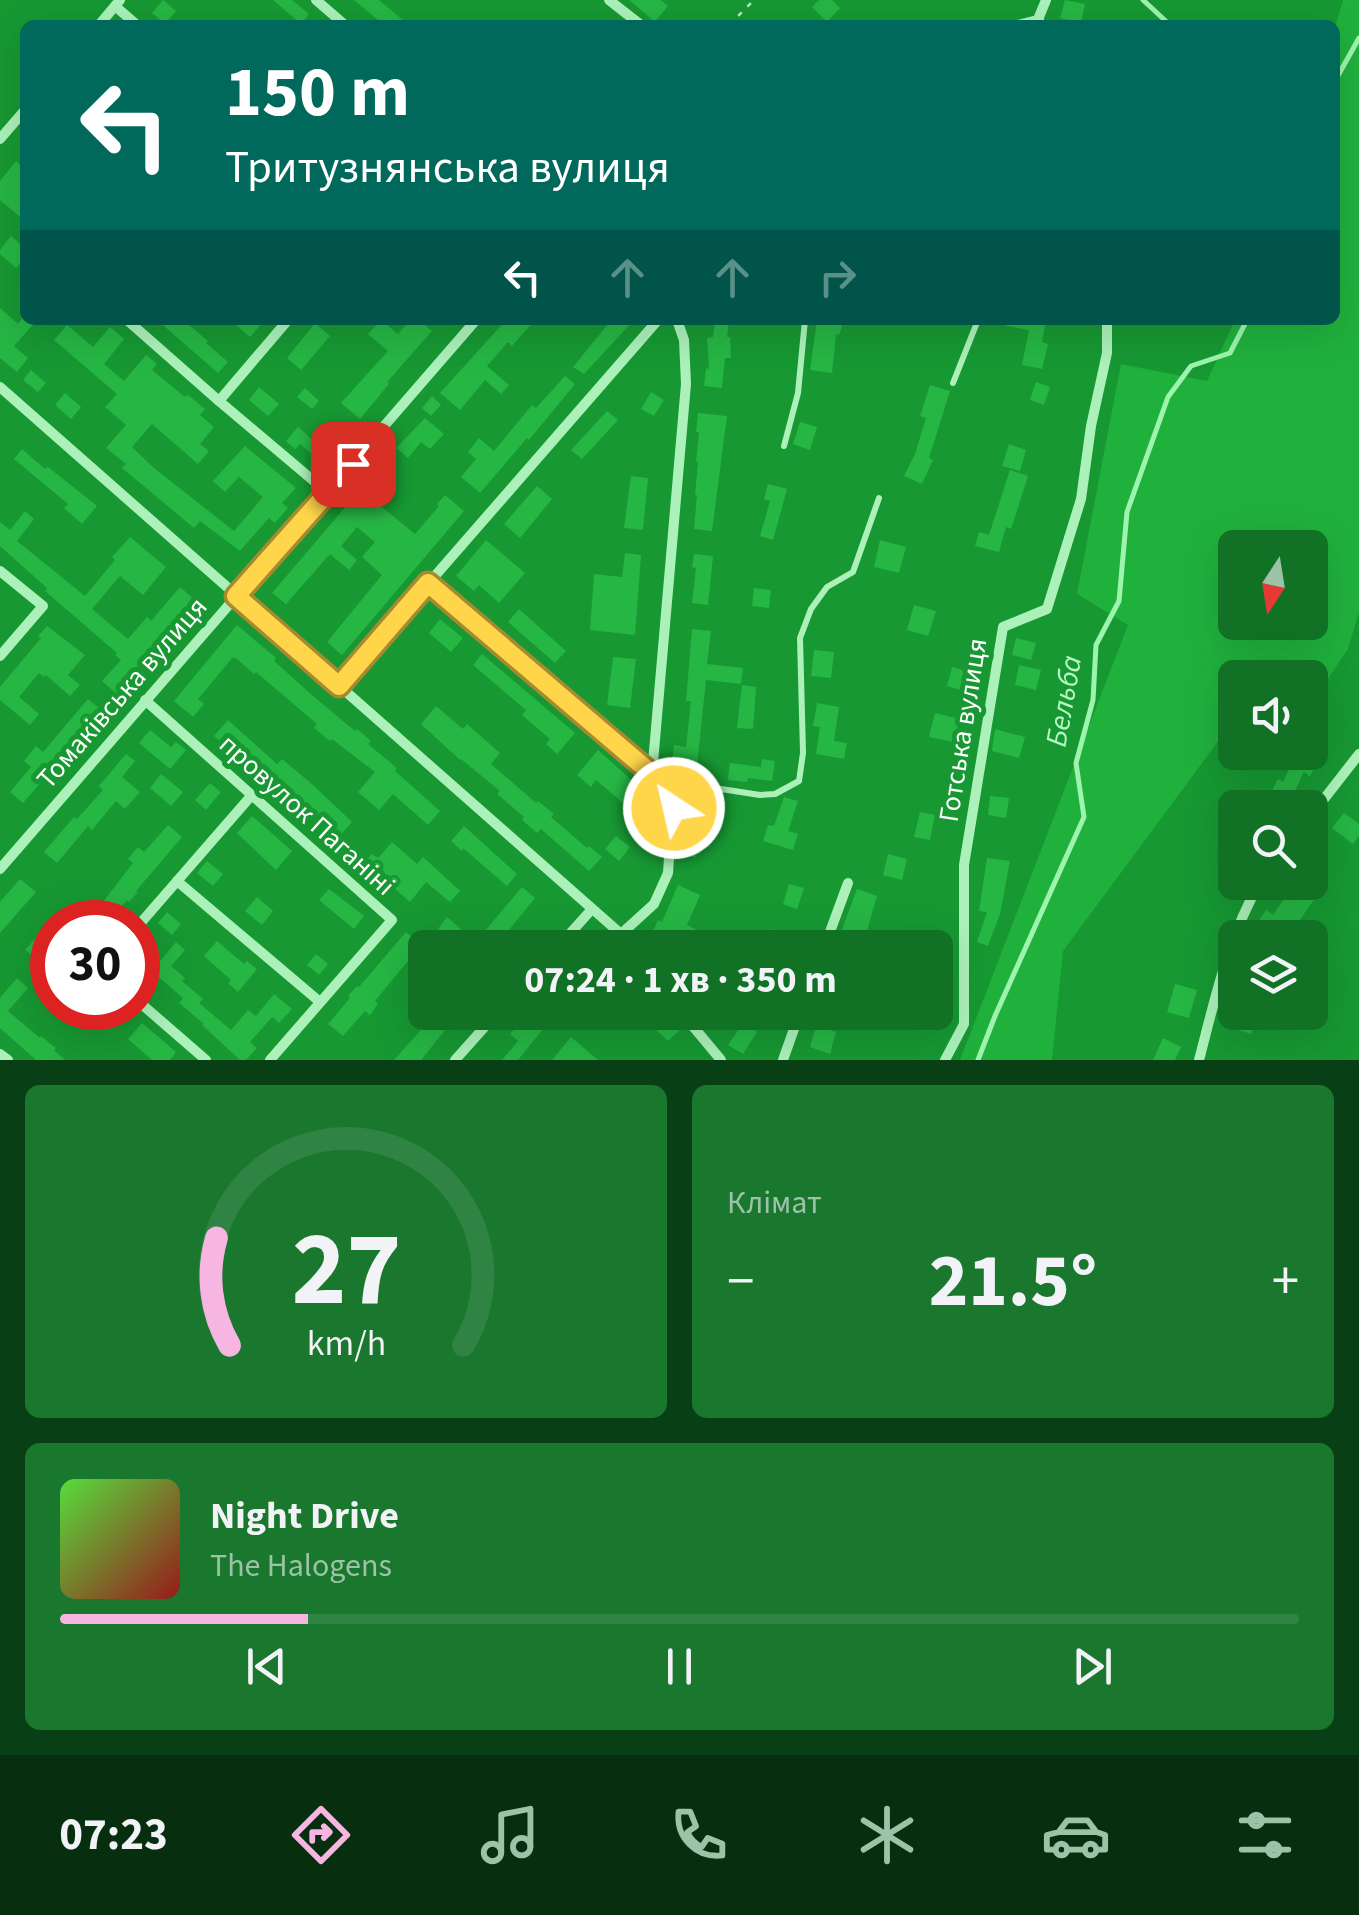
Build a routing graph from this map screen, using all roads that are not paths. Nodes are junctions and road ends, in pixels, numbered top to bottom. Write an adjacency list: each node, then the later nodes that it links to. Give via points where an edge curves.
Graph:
1 (316, 0): 3 (street)
2 (609, 0): 4 (street)
3 (339, 20)
4 (635, 20)
5 (20, 116): 6 (street)
6 (0, 139)
7 (133, 325): 17 (street)
8 (284, 325): 17 (street)
9 (472, 325): 19 (street, Томаківська вулиця)
10 (654, 325): 22 (street)
11 (679, 325): 28 (street, via 686,384)
12 (805, 325): 18 (lane)
13 (976, 325): 15 (lane)
14 (1107, 325): 54 (street, Готська вулиця, via 1081,499 1047,609 1003,628 964,865 964,1024)
15 (954, 383)
16 (0, 387): 23 (street)
17 (218, 401): 19 (street)
18 (784, 446)
19 (328, 493): 23 (street, Томаківська вулиця)
20 (879, 498): 29 (lane, via 853,572 828,587 800,638 799,781 776,794 694,785)
21 (0, 570): 24 (street, via 43,606)
22 (428, 583): 25 (street); 28 (street)
23 (236, 596): 25 (street); 26 (street, Томаківська вулиця)
24 (0, 656)
25 (339, 686): 37 (street)
26 (144, 700): 31 (street, провулок Паганіні); 32 (street, Томаківська вулиця)
27 (1359, 754): 30 (street)
28 (652, 774): 29 (street)
29 (667, 790): 40 (street, via 674,808 668,873 654,904)
30 (1328, 794)
31 (251, 796): 33 (street); 42 (street, провулок Паганіні, via 392,920)
32 (0, 869)
33 (177, 881): 36 (street); 42 (street)
34 (848, 883): 41 (street)
35 (1250, 900): 55 (street, via 1229,948)
36 (160, 901)
37 (592, 908): 38 (street); 39 (street)
38 (572, 930)
39 (617, 930)
40 (625, 930)
41 (831, 930)
42 (320, 1002): 50 (street, провулок Паганіні)
43 (160, 1020): 49 (street)
44 (482, 1030): 51 (street)
45 (696, 1030): 52 (street)
46 (794, 1030): 53 (street)
47 (0, 1054): 48 (street)
48 (8, 1060)
49 (206, 1060)
50 (270, 1060)
51 (455, 1060)
52 (721, 1060)
53 (783, 1060)
54 (945, 1060)
55 (1199, 1060)

